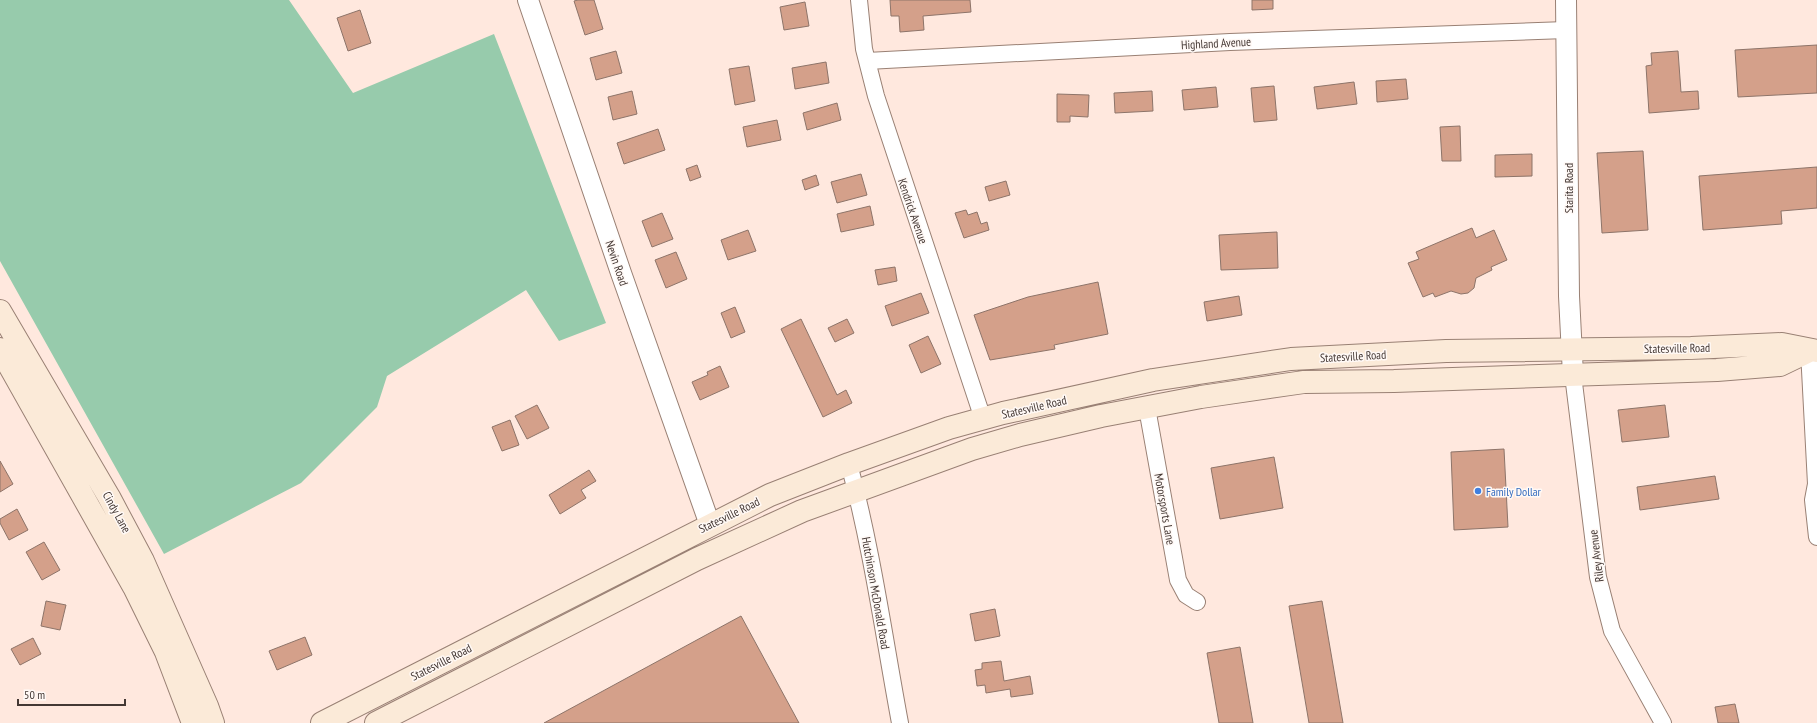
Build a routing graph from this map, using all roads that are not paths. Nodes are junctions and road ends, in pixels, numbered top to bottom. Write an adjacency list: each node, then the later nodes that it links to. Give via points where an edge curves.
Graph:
1 (528, 0): 15 (street, Nevin Road)
2 (859, 0): 5 (street, Kendrick Avenue)
3 (1566, 0): 4 (street, Starita Road)
4 (1566, 30): 5 (street, Highland Avenue, via 1230,42); 8 (street, Starita Road)
5 (867, 61): 12 (street, Kendrick Avenue, via 900,174)
6 (0, 311): 19 (main road, Cindy Lane, via 109,496 143,561)
7 (0, 349): 18 (main road, Cindy Lane, via 134,587 166,652)
8 (1571, 349): 9 (main road, Statesville Road, via 1782,344); 10 (street, Starita Road); 12 (main road, Statesville Road, via 1446,351 1291,359 1153,380)
9 (1813, 351): 10 (main road, Statesville Road, via 1780,365); 16 (street, via 1816,484 1814,506)
10 (1573, 375): 11 (main road, Statesville Road, via 1304,382); 23 (street, Riley Avenue, via 1602,600 1612,632)
11 (1147, 408): 14 (main road, Statesville Road, via 1020,435 972,449); 17 (street, Motorsports Lane, via 1178,580 1186,595)
12 (983, 419): 13 (main road, Statesville Road, via 949,428)
13 (849, 464): 14 (street, Hutchinson McDonald Road); 15 (main road, Statesville Road, via 770,495)
14 (856, 491): 21 (main road, Statesville Road, via 802,511 696,559); 22 (street, Hutchinson McDonald Road)
15 (710, 525): 20 (main road, Statesville Road)
16 (1817, 537)
17 (1197, 602)
18 (193, 723)
19 (213, 723)
20 (322, 723)
21 (376, 723)
22 (900, 723)
23 (1663, 723)

